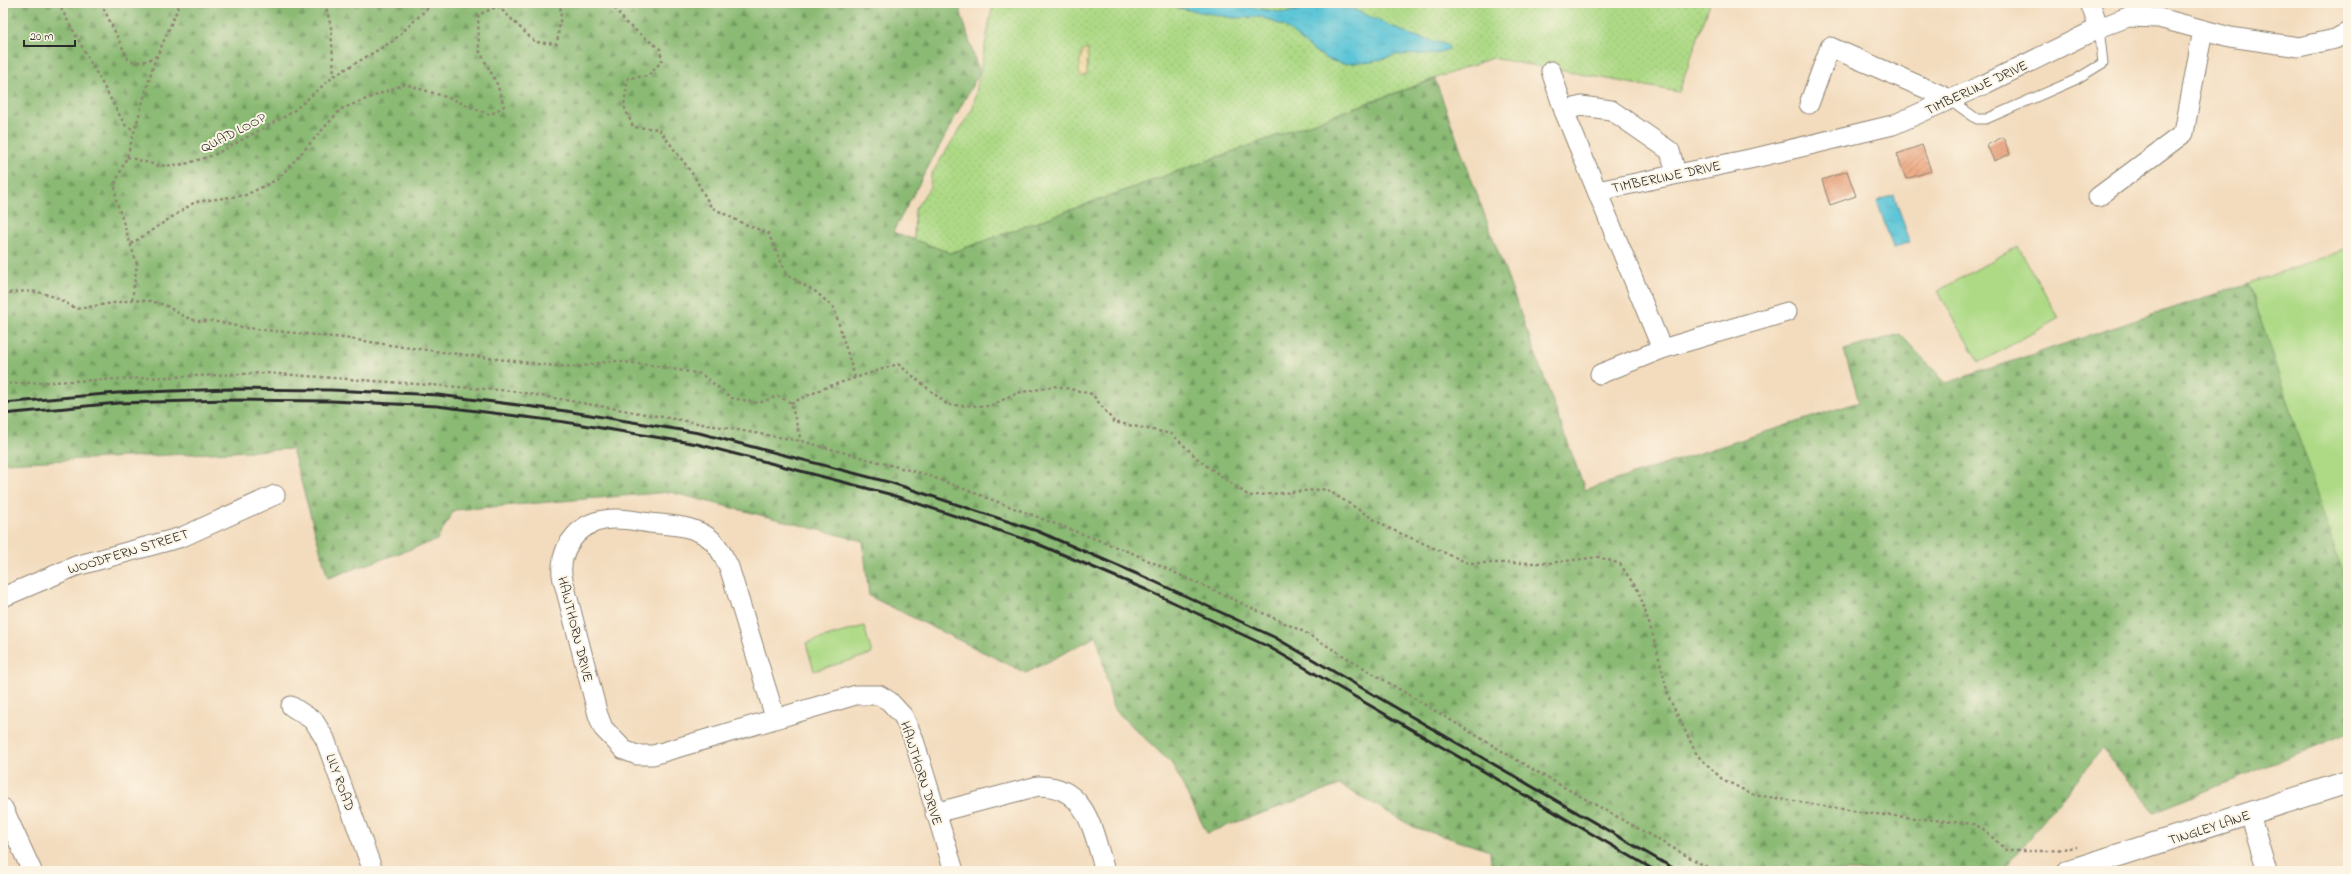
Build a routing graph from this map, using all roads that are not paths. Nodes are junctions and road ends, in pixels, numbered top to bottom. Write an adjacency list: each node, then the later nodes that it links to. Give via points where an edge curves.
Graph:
1 (2090, 3): 2 (street)
2 (2099, 28): 3 (street, TIMBERLINE DRIVE, via 2128,17 2160,18); 6 (street, TIMBERLINE DRIVE); 6 (lane, via 2103,63 2075,80 1986,119 1977,119)
3 (2203, 30): 4 (street, TIMBERLINE DRIVE, via 2300,47); 11 (street, via 2184,133)
4 (2348, 32)
5 (1551, 71): 8 (street)
6 (1950, 99): 7 (street, via 1830,47); 9 (street, TIMBERLINE DRIVE, via 1893,125 1760,157)
7 (1809, 104)
8 (1564, 111): 9 (street, via 1581,106 1611,110 1670,151); 10 (street)
9 (1676, 173): 10 (street, TIMBERLINE DRIVE)
10 (1598, 191): 13 (street)
11 (2098, 197)
12 (1787, 312): 13 (street)
13 (1662, 349): 14 (street)
14 (1600, 374)
15 (275, 494): 16 (street, WOODFERN STREET, via 182,537 76,566)
16 (3, 598)
17 (291, 706): 24 (street, LILY ROAD, via 314,722 325,739)
18 (775, 718): 18 (street, HAWTHORN DRIVE, via 729,567 718,546 704,534 688,527 620,519 603,520 586,526 572,538 564,553 561,567 564,588 598,715 612,739 624,750 636,755 653,754); 21 (street, HAWTHORN DRIVE, via 856,695 879,695 889,701 903,716 913,737)
19 (2348, 782): 22 (street, TINGLEY LANE)
20 (3, 808): 23 (street)
21 (935, 813): 25 (street, HAWTHORN DRIVE); 26 (street, via 1038,786 1052,786 1066,792 1079,803 1088,816)
22 (2250, 814): 27 (street, TINGLEY LANE); 28 (street)
23 (32, 871)
24 (373, 871)
25 (954, 871)
26 (1104, 871)
27 (2069, 871)
28 (2267, 871)

